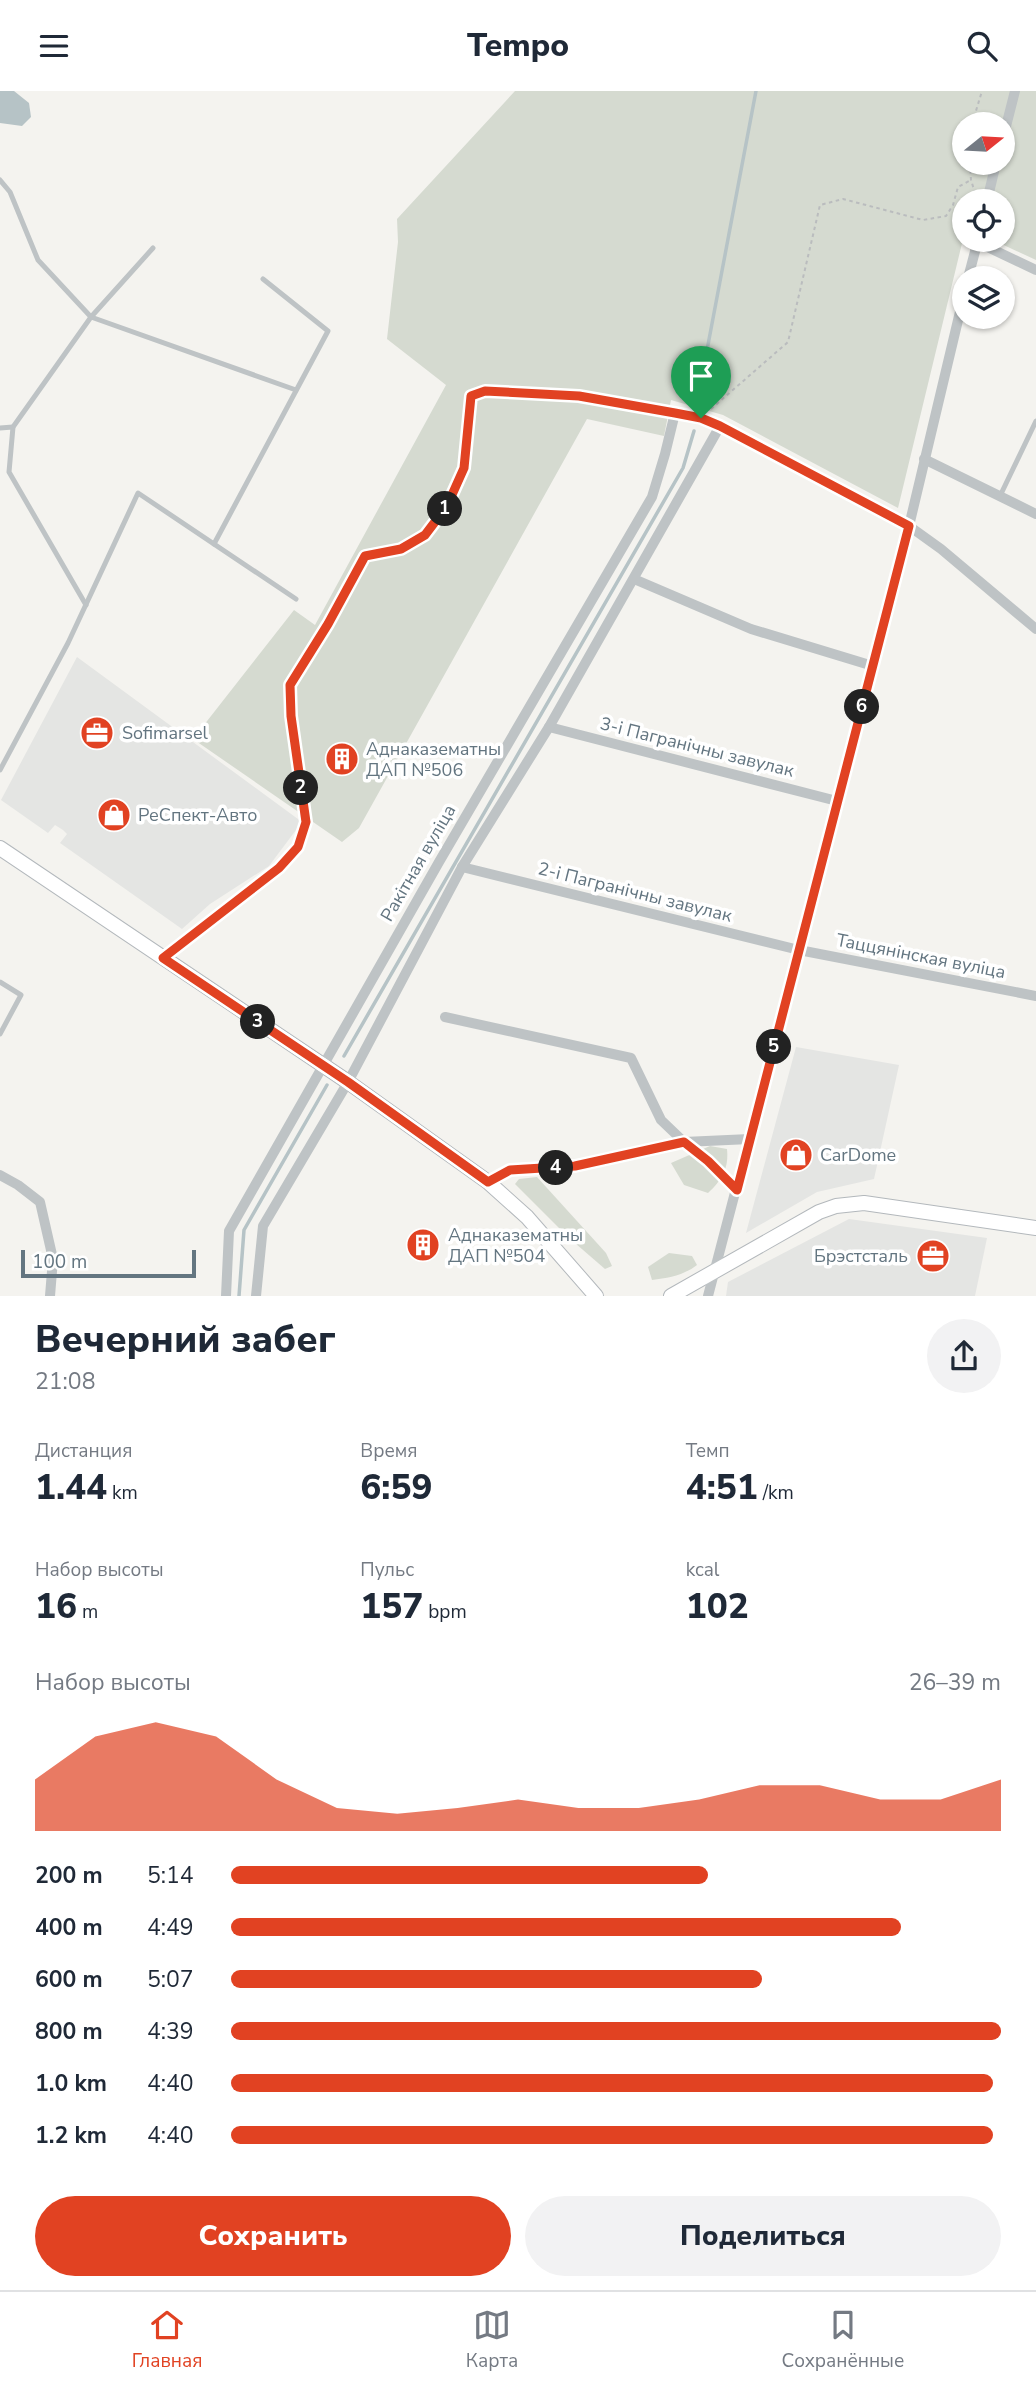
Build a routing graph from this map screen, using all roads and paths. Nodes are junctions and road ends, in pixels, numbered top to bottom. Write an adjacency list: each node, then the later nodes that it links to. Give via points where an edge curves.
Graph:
1 (982, 91): 3 (path)
2 (1015, 91): 4 (street)
3 (976, 112)
4 (1010, 112)
5 (971, 175): 7 (path)
6 (0, 180): 13 (lane, via 38,260)
7 (971, 180): 8 (path); 17 (path, via 958,187 946,216 923,220 843,199 820,205 788,342)
8 (974, 189)
9 (153, 248): 13 (lane)
10 (999, 252): 11 (street)
11 (1036, 270)
12 (263, 279): 15 (lane, via 328,331)
13 (91, 317): 15 (lane); 20 (lane)
14 (956, 329): 22 (street)
15 (296, 390): 26 (lane)
16 (675, 413): 17 (street); 38 (lane, via 579,396 485,391 471,396 464,468 447,506 425,535 401,549 365,556 290,685 306,822 298,847 279,868); 43 (street, Ракітная вуліца, via 652,497)
17 (701, 418): 19 (street)
18 (1036, 421): 23 (lane)
19 (720, 426): 25 (street); 27 (street)
20 (13, 427): 21 (lane); 29 (lane, via 9,472)
21 (0, 428)
22 (924, 459): 23 (street); 25 (street)
23 (1000, 496): 24 (street)
24 (1036, 514)
25 (909, 526): 30 (street); 31 (street)
26 (214, 544): 28 (lane); 29 (lane, via 138,493)
27 (634, 579): 31 (street, via 751,629); 32 (street)
28 (296, 599)
29 (86, 605): 33 (lane)
30 (1036, 629)
31 (873, 666): 34 (street)
32 (549, 727): 34 (street, 3-і Пагранічны завулак); 36 (street)
33 (0, 770)
34 (837, 801): 37 (street)
35 (0, 848): 38 (street)
36 (462, 867): 37 (street, 2-і Пагранічны завулак); 44 (street)
37 (799, 950): 40 (street, Таццянінская вуліца); 45 (street)
38 (163, 958): 43 (street)
39 (0, 982): 42 (lane, via 21,995)
40 (1036, 996)
41 (445, 1017): 46 (street, via 631,1058 660,1121)
42 (0, 1034)
43 (322, 1065): 44 (street); 53 (street, Ракітная вуліца, via 229,1231)
44 (348, 1082): 48 (street); 54 (street, via 263,1226)
45 (750, 1139): 46 (street); 49 (street)
46 (684, 1142): 48 (lane, via 575,1166 510,1170); 49 (lane)
47 (0, 1175): 52 (street, via 40,1202 53,1259)
48 (488, 1182): 55 (street, via 527,1217)
49 (737, 1190): 51 (street)
50 (1036, 1228): 51 (street, via 895,1207 836,1206)
51 (714, 1271): 56 (street); 57 (street)
52 (50, 1296)
53 (226, 1296)
54 (256, 1296)
55 (596, 1296)
56 (671, 1296)
57 (708, 1296)

